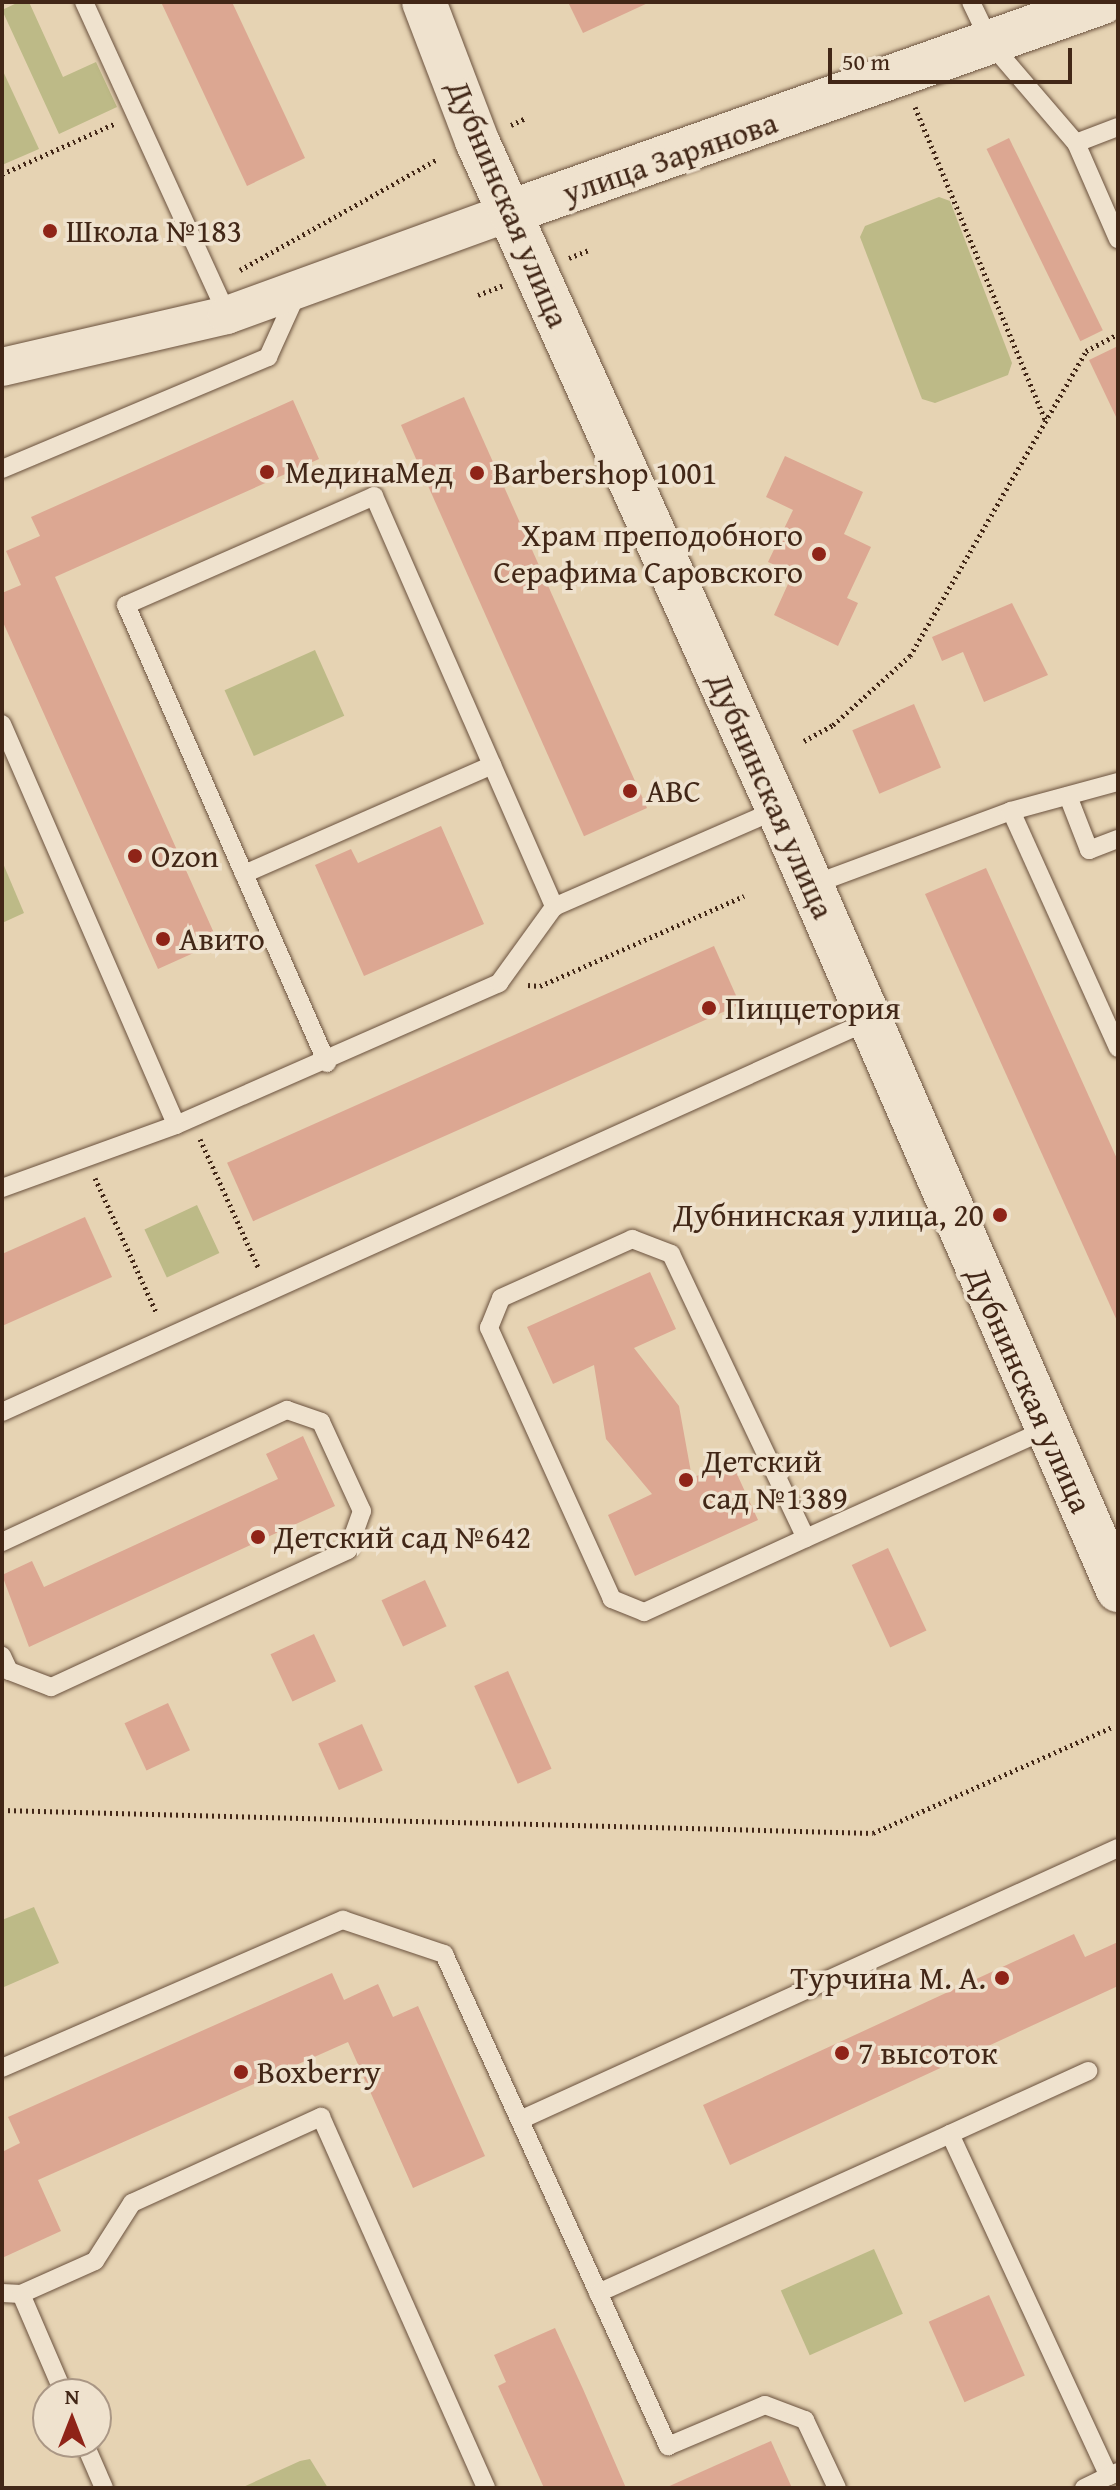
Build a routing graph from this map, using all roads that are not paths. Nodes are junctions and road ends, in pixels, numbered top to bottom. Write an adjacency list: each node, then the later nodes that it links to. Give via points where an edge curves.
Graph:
1 (84, 2): 11 (lane)
2 (424, 2): 8 (main road, Дубнинская улица)
3 (971, 2): 5 (lane)
4 (1103, 2): 5 (main road, улица Зарянова)
5 (991, 44): 7 (lane); 8 (main road, улица Зарянова)
6 (1118, 127): 7 (lane)
7 (1076, 143): 9 (lane)
8 (510, 212): 10 (street, улица Зарянова); 18 (main road, Дубнинская улица)
9 (1118, 239)
10 (298, 291): 11 (street, улица Зарянова); 13 (lane, via 268,357)
11 (227, 315): 12 (street, улица Зарянова)
12 (4, 362)
13 (2, 469)
14 (2, 724): 27 (lane)
15 (492, 765): 21 (lane); 21 (lane, via 374,496 126,605); 23 (lane)
16 (1118, 782): 17 (lane)
17 (1068, 796): 19 (lane); 20 (lane, via 1089,850)
18 (778, 809): 22 (main road, Дубнинская улица); 23 (lane)
19 (1011, 811): 22 (lane); 25 (lane)
20 (1118, 839)
21 (244, 874): 26 (lane)
22 (812, 885): 24 (main road, Дубнинская улица)
23 (554, 907): 26 (lane, via 499,983)
24 (871, 1020): 29 (lane); 30 (main road, Дубнинская улица)
25 (1118, 1048)
26 (327, 1063): 27 (lane)
27 (183, 1122): 28 (lane)
28 (2, 1188)
29 (2, 1412)
30 (1045, 1430): 31 (lane); 33 (main road, Дубнинская улица)
31 (806, 1538): 31 (lane, via 671,1254 632,1239 501,1298 489,1328 612,1599 644,1612)
32 (2, 1542): 34 (lane, via 287,1410 321,1422 362,1511 348,1550 51,1687 9,1671)
33 (1118, 1590)
34 (2, 1656)
35 (1118, 1848): 38 (lane)
36 (2, 2068): 38 (lane, via 343,1920 444,1954)
37 (1088, 2071): 39 (lane)
38 (520, 2120): 41 (lane)
39 (950, 2134): 41 (lane); 45 (lane)
40 (2, 2293): 42 (lane)
41 (598, 2293): 48 (lane, via 668,2446 765,2405 805,2420)
42 (21, 2294): 43 (lane); 47 (lane, via 95,2261 132,2203 321,2117)
43 (57, 2378)
44 (91, 2458): 46 (lane)
45 (1114, 2474): 49 (lane)
46 (104, 2488)
47 (486, 2488)
48 (837, 2488)
49 (1084, 2488)

